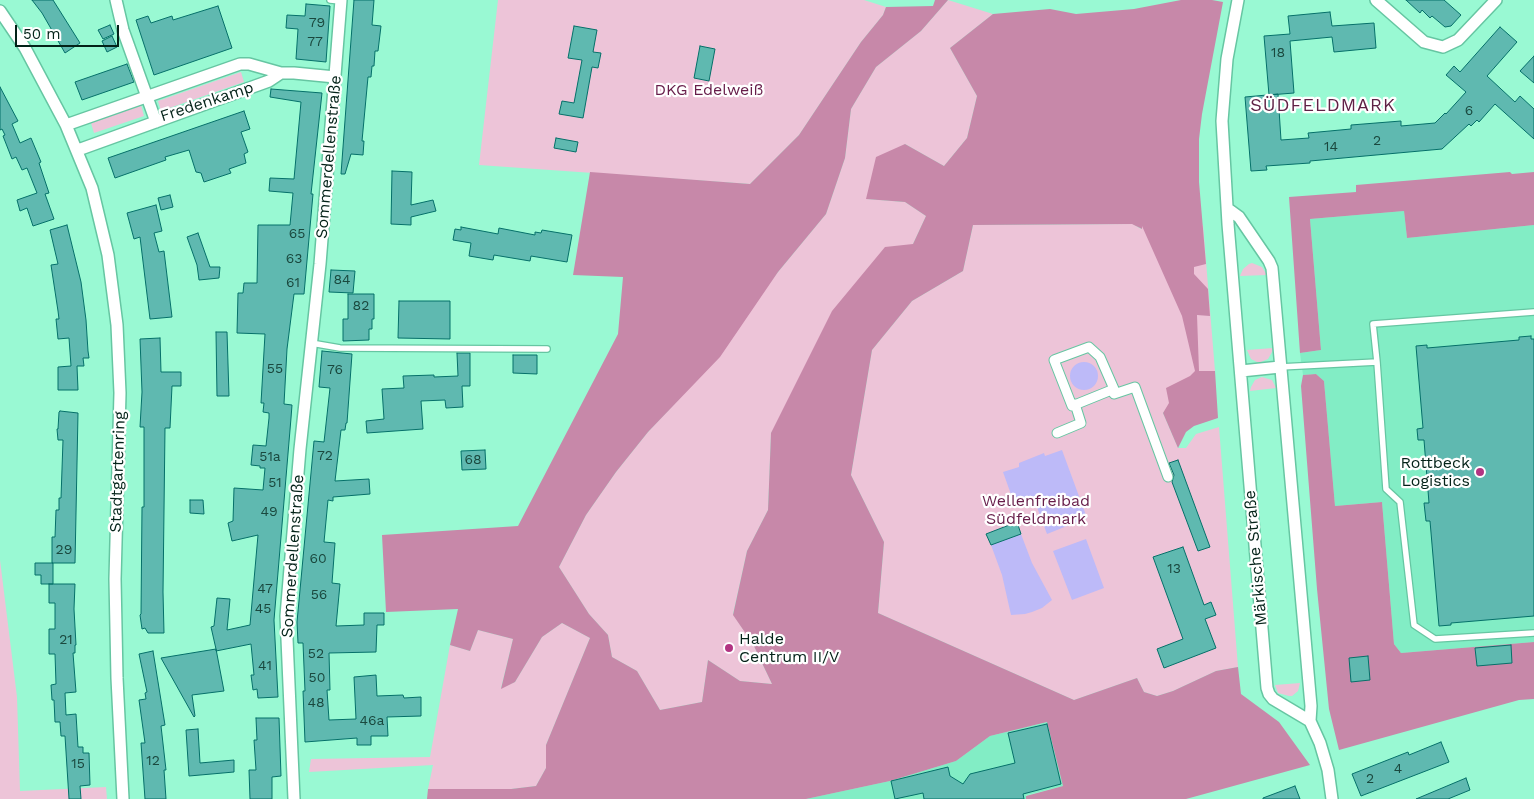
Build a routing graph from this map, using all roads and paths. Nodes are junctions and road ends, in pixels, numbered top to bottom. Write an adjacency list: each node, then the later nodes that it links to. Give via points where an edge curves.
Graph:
1 (116, 0): 9 (street, Fredenkamp)
2 (338, 0): 8 (street, Sommerdellenstraße)
3 (1238, 0): 13 (street, Märkische Straße, via 1223,95)
4 (1376, 0): 5 (street, via 1424,42 1443,47 1458,40)
5 (1496, 0)
6 (0, 11): 11 (street, Stadtgartenring, via 25,48)
7 (281, 73): 8 (street, Fredenkamp); 9 (street, Fredenkamp, via 240,64); 10 (street, Fredenkamp, via 269,81)
8 (336, 77): 15 (street, Sommerdellenstraße)
9 (147, 96): 10 (street, Fredenkamp); 11 (street)
10 (156, 122): 12 (street)
11 (66, 125): 12 (street, Stadtgartenring)
12 (78, 150): 26 (street, Stadtgartenring, via 92,188 108,255 117,325 120,393 115,634)
13 (1228, 209): 18 (street, via 1239,217 1272,268); 19 (street, Märkische Straße)
14 (1534, 312): 17 (lane, via 1374,324)
15 (311, 343): 16 (lane, via 340,348); 27 (street, Sommerdellenstraße, via 286,616)
16 (547, 350)
17 (1376, 362): 18 (lane); 24 (lane, via 1386,489 1400,502 1414,625 1435,639)
18 (1280, 367): 19 (street); 25 (street)
19 (1241, 371): 25 (street, Märkische Straße, via 1267,688 1273,699)
20 (1112, 390): 21 (street); 21 (street, via 1100,357 1089,347 1054,360 1072,406); 23 (street, via 1114,394 1135,387)
21 (1075, 404): 22 (street, via 1081,423)
22 (1057, 433)
23 (1168, 477)
24 (1534, 633)
25 (1310, 721): 28 (street, via 1323,752)
26 (123, 799)
27 (294, 799)
28 (1332, 799)

